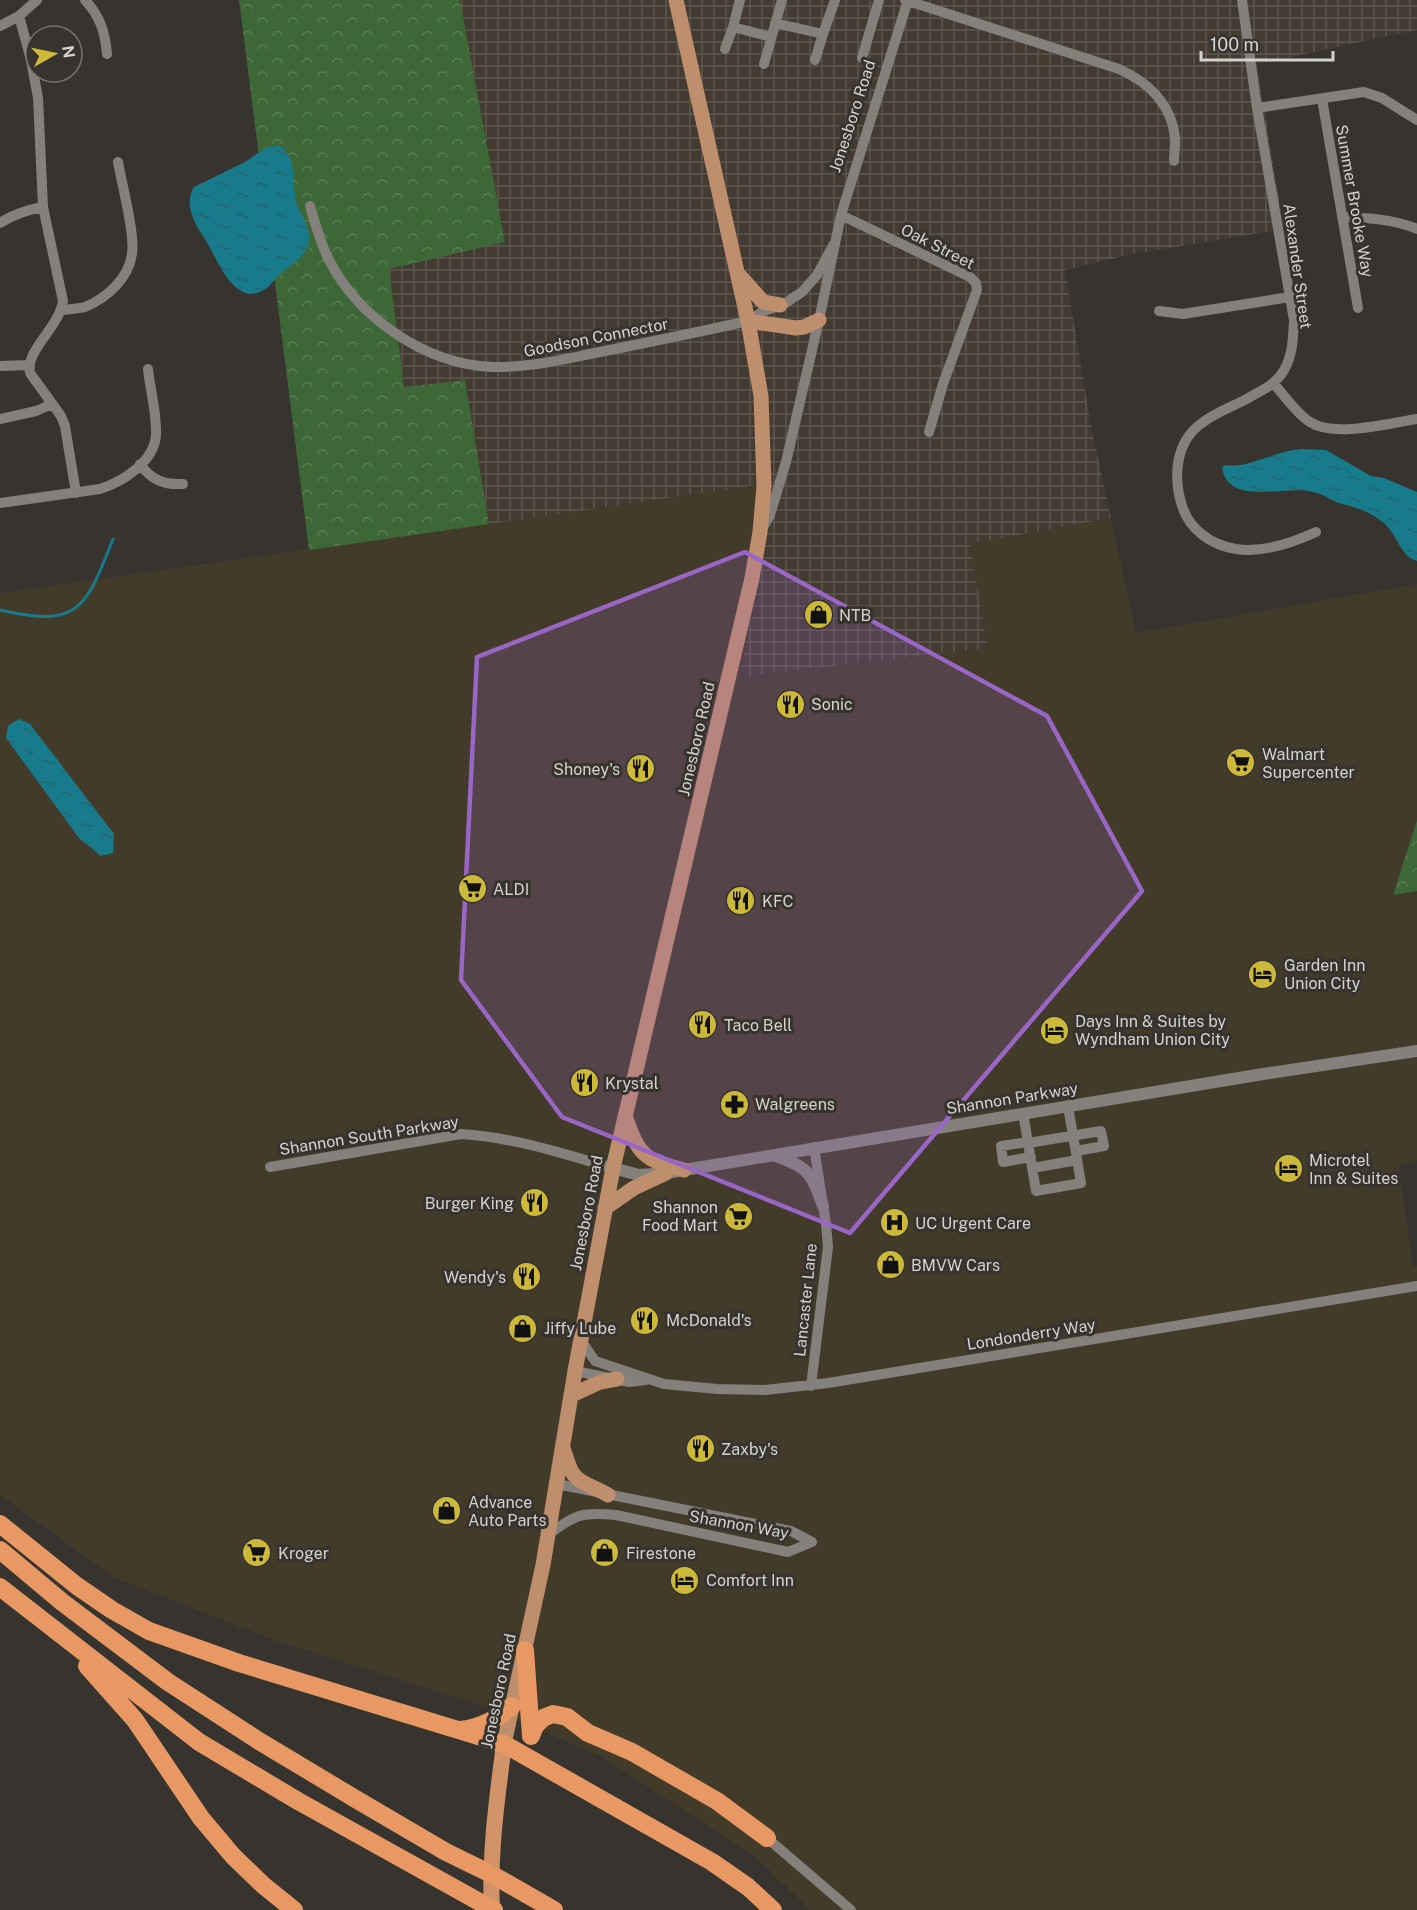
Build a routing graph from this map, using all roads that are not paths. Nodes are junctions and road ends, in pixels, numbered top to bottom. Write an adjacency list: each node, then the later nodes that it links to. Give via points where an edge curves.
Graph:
1 (21, 0): 10 (street)
2 (85, 0): 18 (street, via 101,23)
3 (676, 0): 34 (main road)
4 (740, 0): 14 (street)
5 (782, 0): 12 (street)
6 (836, 0): 15 (street)
7 (879, 0): 19 (street)
8 (907, 0): 25 (street, via 1136,77 1156,93 1168,114 1175,137); 29 (street, Jonesboro Road)
9 (1242, 0): 23 (street, Alexander Street)
10 (35, 3): 11 (street)
11 (19, 16): 13 (street); 28 (street, via 38,98)
12 (776, 23): 15 (street); 16 (street)
13 (0, 26)
14 (733, 27): 16 (street); 17 (street)
15 (823, 34): 20 (street)
16 (771, 37): 21 (street)
17 (725, 49)
18 (107, 54)
19 (862, 58)
20 (815, 60)
21 (764, 64)
22 (1322, 99): 23 (street); 24 (street, via 1364,92 1382,98); 30 (street, Summer Brooke Way)
23 (1257, 108): 35 (street, Alexander Street)
24 (1417, 120)
25 (1174, 161)
26 (118, 162): 38 (street, via 132,242 130,263 103,298 83,307)
27 (310, 206): 41 (street, Goodson Connector, via 329,258 361,304 404,339 452,360 490,367 528,366)
28 (43, 207): 31 (street, via 26,210); 38 (street, via 63,292)
29 (841, 215): 33 (street, Jonesboro Road); 49 (street, Oak Street, via 976,283 977,290)
30 (1342, 217): 32 (street, via 1402,223); 37 (street, Summer Brooke Way)
31 (0, 223)
32 (1417, 229)
33 (834, 244): 36 (street, Jonesboro Road, via 817,275 802,292); 40 (street, Jonesboro Road)
34 (738, 274): 36 (main road, via 763,302); 41 (main road)
35 (1290, 297): 39 (street, via 1183,314); 45 (street, Alexander Street, via 1293,345 1288,364)
36 (780, 305): 41 (street, Jonesboro Road)
37 (1358, 308)
38 (62, 310): 42 (street)
39 (1159, 311)
40 (819, 320): 41 (main road, via 796,328); 54 (street, Jonesboro Road, via 786,462 770,515)
41 (748, 321): 54 (main road, Jonesboro Road, via 763,419)
42 (29, 365): 43 (street); 46 (street, via 30,373)
43 (0, 366)
44 (148, 369): 50 (street, via 156,435)
45 (1274, 384): 48 (street, via 1308,421 1320,428); 55 (street, via 1202,423 1185,440 1178,458 1178,489 1192,526 1225,547 1270,547 1294,543)
46 (52, 404): 47 (street); 52 (street, via 65,426)
47 (0, 419)
48 (1417, 419)
49 (929, 432)
50 (140, 464): 51 (street, via 158,481); 52 (street, via 114,484)
51 (183, 484)
52 (76, 493): 53 (street)
53 (0, 503)
54 (760, 531): 59 (main road, Jonesboro Road)
55 (1316, 532)
56 (1417, 1051): 57 (street, Shannon Parkway)
57 (1068, 1106): 58 (street, Shannon Parkway); 60 (street)
58 (1023, 1113): 61 (street); 62 (street, Shannon Parkway)
59 (625, 1116): 67 (main road, Jonesboro Road); 68 (main road, via 638,1148 660,1164)
60 (1073, 1135): 61 (street); 64 (street); 64 (street, via 1101,1131 1104,1146)
61 (1028, 1142): 65 (street); 65 (street, via 1000,1146 1003,1162)
62 (814, 1147): 63 (street, Shannon Parkway); 70 (street, Lancaster Lane)
63 (771, 1155): 68 (street, Shannon Parkway); 70 (street, via 804,1168)
64 (1076, 1156): 65 (street); 65 (street, via 1081,1183 1036,1191)
65 (1032, 1163)
66 (270, 1167): 67 (street, Shannon South Parkway, via 461,1134 508,1140)
67 (613, 1168): 69 (street, Shannon Parkway, via 639,1174); 71 (main road, Jonesboro Road)
68 (684, 1170): 69 (street, Shannon Parkway)
69 (666, 1173): 71 (main road)
70 (824, 1206): 77 (street, Lancaster Lane, via 828,1247)
71 (605, 1208): 73 (main road, Jonesboro Road)
72 (1417, 1286): 77 (street, Londonderry Way)
73 (581, 1340): 74 (main road, Jonesboro Road); 76 (street, Londonderry Way, via 596,1361)
74 (575, 1371): 75 (street, Londonderry Way); 78 (main road, Jonesboro Road)
75 (617, 1379): 76 (street, Londonderry Way); 78 (main road)
76 (649, 1380): 77 (street, Londonderry Way, via 717,1389)
77 (811, 1386)
78 (572, 1395): 79 (main road, Jonesboro Road)
79 (563, 1448): 80 (main road, Jonesboro Road); 81 (main road, via 574,1475)
80 (557, 1484): 81 (street, Shannon Way); 83 (main road, Jonesboro Road)
81 (608, 1495): 83 (street, Shannon Way, via 791,1531 812,1542 788,1552 616,1515 590,1513 571,1518)
82 (0, 1524): 89 (highway, via 77,1586 149,1630 239,1663)
83 (549, 1534): 87 (main road, Jonesboro Road)
84 (0, 1550): 96 (highway, via 168,1682 359,1801)
85 (0, 1587): 86 (highway)
86 (61, 1635): 94 (highway, via 135,1720 201,1818 233,1856); 95 (highway, via 200,1742)
87 (525, 1650): 88 (main road, Jonesboro Road); 90 (highway)
88 (512, 1706): 89 (highway, via 478,1727); 91 (main road, Jonesboro Road)
89 (458, 1730): 91 (highway)
90 (531, 1736): 92 (highway, via 535,1756); 93 (highway, via 543,1718 553,1714 567,1717 588,1733 633,1752 717,1801)
91 (504, 1744): 92 (highway); 95 (highway, Jonesboro Road, via 495,1824)
92 (542, 1765): 97 (highway, via 712,1862)
93 (767, 1838): 98 (street)
94 (294, 1910)
95 (493, 1910)
96 (554, 1910)
97 (773, 1910)
98 (851, 1910)

